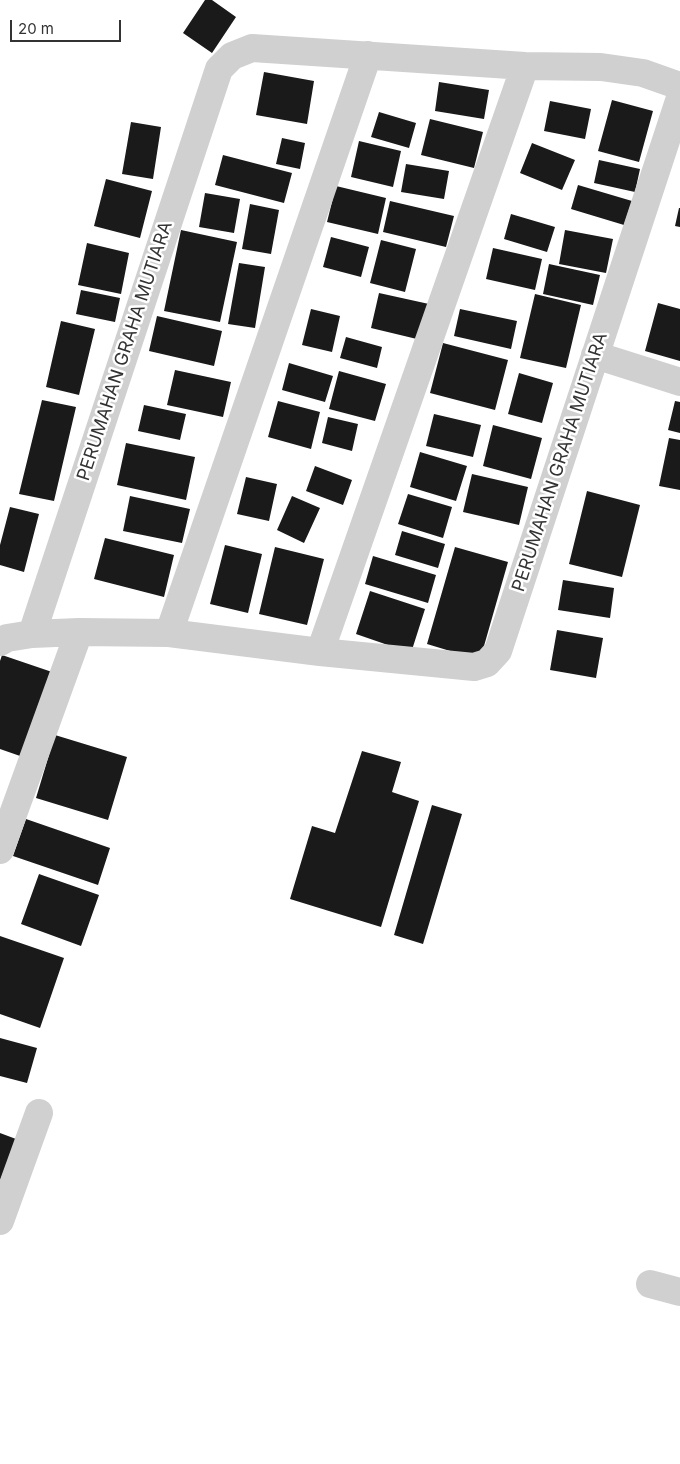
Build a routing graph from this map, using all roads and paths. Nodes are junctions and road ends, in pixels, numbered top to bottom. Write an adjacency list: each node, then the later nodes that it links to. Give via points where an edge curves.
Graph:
1 (368, 55): 2 (street); 8 (street); 9 (street, PERUMAHAN GRAHA MUTIARA, via 252,48 232,56 219,69)
2 (525, 66): 3 (street, via 610,68 643,73); 11 (street)
3 (680, 86)
4 (680, 98): 5 (street, PERUMAHAN GRAHA MUTIARA)
5 (595, 355): 6 (street); 11 (street, PERUMAHAN GRAHA MUTIARA, via 498,651 487,663 474,667)
6 (680, 382)
7 (79, 632): 8 (street, PERUMAHAN GRAHA MUTIARA); 9 (street, PERUMAHAN GRAHA MUTIARA); 12 (street)
8 (169, 633): 11 (street, PERUMAHAN GRAHA MUTIARA)
9 (32, 634): 10 (street, PERUMAHAN GRAHA MUTIARA)
10 (0, 642)
11 (320, 652)
12 (0, 850)
13 (39, 1114): 14 (street)
14 (0, 1221)
15 (650, 1284): 16 (street)
16 (680, 1292)

